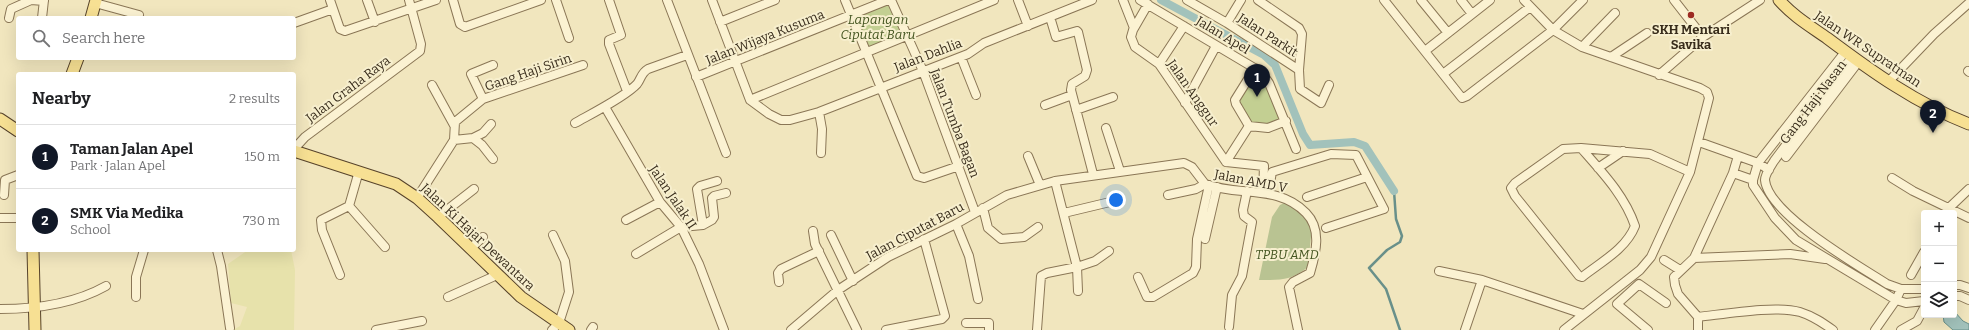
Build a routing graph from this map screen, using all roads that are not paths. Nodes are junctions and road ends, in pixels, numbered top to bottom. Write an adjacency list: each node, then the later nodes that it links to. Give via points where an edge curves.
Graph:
1 (44, 0): 43 (street); 46 (street, via 31,0 11,9)
2 (330, 0): 38 (street)
3 (367, 0): 48 (street)
4 (409, 0): 37 (street)
5 (436, 0): 37 (street)
6 (453, 0): 7 (street, via 460,24 465,27)
7 (541, 0)
8 (556, 0): 58 (street)
9 (609, 0): 84 (street, via 621,35 609,40 608,44)
10 (712, 0): 49 (street)
11 (775, 0): 49 (street)
12 (845, 0): 42 (street)
13 (888, 0): 42 (street, Jalan Wijaya Kusuma)
14 (891, 0): 57 (street, Jalan Tumba Bagan)
15 (994, 0): 57 (street)
16 (1018, 0): 51 (street)
17 (1092, 0): 45 (street, Jalan Dahlia)
18 (1124, 0): 53 (street, Jalan Anggur)
19 (1140, 0): 35 (street, Jalan Apel)
20 (1187, 0): 50 (street, Jalan Parkit)
21 (1241, 0): 50 (street)
22 (1258, 0): 74 (street, Jalan Parkit, via 1299,28 1302,34)
23 (1384, 0): 62 (street)
24 (1421, 0): 55 (street)
25 (1461, 0): 40 (street)
26 (1490, 0): 40 (street)
27 (1524, 0): 36 (street)
28 (1583, 0): 54 (street)
29 (1674, 0): 59 (street)
30 (1760, 0): 59 (street)
31 (1779, 0): 67 (main road, Jalan WR Supratman)
32 (95, 1): 41 (street); 44 (main road)
33 (670, 1): 64 (street)
34 (1969, 3): 80 (street, via 1934,34)
35 (1148, 4): 52 (street, Jalan Apel); 53 (street)
36 (1530, 7): 54 (street); 77 (street)
37 (412, 8): 48 (street); 107 (street, Jalan Graha Raya, via 422,44 420,51 305,137)
38 (333, 9): 47 (street); 48 (street, via 343,31)
39 (1615, 12): 61 (street)
40 (1472, 14): 55 (street)
41 (139, 15)
42 (850, 15): 63 (street); 69 (street, Jalan Wijaya Kusuma)
43 (42, 16)
44 (91, 16)
45 (1050, 17): 51 (street, Jalan Dahlia); 86 (street, via 1056,37 1078,32 1087,63 1085,76 1071,85)
46 (9, 18)
47 (296, 22)
48 (375, 22)
49 (720, 22): 69 (street)
50 (1228, 23): 74 (street, Jalan Parkit)
51 (1028, 26): 65 (street, Jalan Dahlia, via 984,43)
52 (1184, 26): 60 (street, Jalan Apel); 70 (street)
53 (1134, 28): 70 (street, Jalan Anggur, via 1131,37 1135,48)
54 (1553, 30): 61 (street); 77 (street, via 1464,98 1460,98)
55 (1448, 33): 62 (street)
56 (1647, 33): 66 (street)
57 (906, 37): 63 (street); 75 (street, Jalan Tumba Bagan)
58 (569, 38)
59 (1703, 38): 78 (street)
60 (1216, 46): 73 (street, Jalan Apel); 90 (street)
61 (1582, 47): 66 (street)
62 (1425, 51): 77 (street)
63 (866, 53): 83 (street); 89 (street)
64 (687, 55): 79 (street); 84 (street, via 643,72 637,84)
65 (961, 57): 75 (street, Jalan Dahlia); 85 (street)
66 (1611, 57): 78 (street)
67 (1852, 57): 80 (main road, Jalan WR Supratman); 116 (street, Gang Haji Nasan); 119 (street); 122 (street)
68 (77, 60): 76 (main road)
69 (735, 62): 79 (street, Jalan Wijaya Kusuma); 89 (street)
70 (1159, 64): 90 (street, Jalan Anggur)
71 (493, 65): 88 (street, via 471,74)
72 (583, 66): 88 (street, Gang Haji Sirin)
73 (1255, 68): 96 (street, Jalan Apel, via 1266,78); 101 (street, via 1235,100)
74 (1299, 70): 82 (street, via 1300,89 1321,104)
75 (923, 71): 83 (street, Jalan Dahlia); 120 (street, Jalan Tumba Bagan)
76 (73, 72)
77 (1443, 74)
78 (1659, 75): 106 (street, via 1707,92 1709,98)
79 (696, 77): 112 (street)
80 (1889, 81): 99 (main road, Jalan WR Supratman, via 1922,102)
81 (432, 85): 100 (street)
82 (1329, 85)
83 (880, 87): 94 (street, Jalan Dahlia); 120 (street, via 917,176 924,178)
84 (627, 91): 92 (street)
85 (976, 94)
86 (1072, 95): 91 (street); 93 (street)
87 (1113, 97): 93 (street)
88 (483, 99): 100 (street, Gang Haji Sirin)
89 (750, 100): 94 (street, Jalan Dahlia, via 768,114 781,120)
90 (1185, 103): 118 (street, Jalan Anggur)
91 (1045, 105)
92 (605, 106): 97 (street); 145 (street, Jalan Jalak II)
93 (1076, 110): 127 (street)
94 (819, 112): 113 (street, via 822,129)
95 (0, 119): 103 (main road)
96 (1286, 121): 101 (street, via 1268,128); 109 (street, Jalan Apel)
97 (575, 123)
98 (491, 124): 104 (street, via 483,133)
99 (1969, 124)
100 (454, 125): 105 (street)
101 (1249, 126): 118 (street)
102 (1106, 128): 124 (street)
103 (16, 130)
104 (473, 138): 105 (street); 117 (street)
105 (454, 140): 144 (street)
106 (1699, 142): 115 (street); 125 (street)
107 (296, 148)
108 (1581, 148): 111 (street); 121 (street); 121 (street, via 1563,149 1515,182 1511,188 1582,277 1624,245 1631,237 1635,226 1630,209)
109 (1296, 149)
110 (296, 151): 123 (main road, Jalan Ki Hajar Dewantara)
111 (1623, 151): 121 (street); 125 (street, via 1650,154)
112 (726, 153)
113 (821, 153)
114 (1028, 156): 134 (street)
115 (1738, 156): 119 (street); 126 (street)
116 (1786, 157)
117 (493, 159)
118 (1226, 162): 140 (street, via 1264,166)
119 (1758, 163): 122 (street); 131 (street)
120 (959, 166): 148 (street, Jalan Tumba Bagan)
121 (1598, 168)
122 (1769, 170): 196 (street, via 1765,178 1767,188 1795,222 1887,284)
123 (359, 171): 144 (main road, Jalan Ki Hajar Dewantara, via 396,184); 147 (street)
124 (1120, 171): 127 (street, Jalan AMD V); 135 (street, Jalan AMD V, via 1184,163)
125 (1690, 172): 194 (street, via 1651,257 1640,270)
126 (1733, 173): 131 (street); 179 (street)
127 (1093, 174): 133 (street, Jalan AMD V)
128 (16, 176): 141 (street, via 5,180)
129 (1367, 177): 140 (street, via 1356,155 1331,154 1272,172); 143 (street); 161 (street, via 1384,209)
130 (1892, 178): 149 (street)
131 (1753, 180): 168 (street, via 1766,206)
132 (717, 181): 158 (street, via 697,189)
133 (1055, 181): 134 (street, Jalan AMD V); 150 (street)
134 (1040, 185): 148 (street, Jalan AMD V, via 1007,195)
135 (1211, 185): 138 (street, Jalan AMD V); 142 (street); 167 (street); 188 (street, via 1197,239 1196,267 1193,273 1147,298)
136 (474, 189): 152 (street)
137 (1969, 189): 149 (street)
138 (1247, 191): 140 (street, Jalan AMD V); 219 (street, via 1243,210 1244,216 1252,222 1242,276 1232,295)
139 (726, 193): 158 (street, via 713,197 714,218)
140 (1266, 194): 231 (street, Jalan AMD V, via 1284,197 1298,204 1311,218 1316,230 1317,243 1310,273 1293,282 1290,287)
141 (4, 195)
142 (1168, 195)
143 (1307, 197)
144 (417, 198): 152 (main road, Jalan Ki Hajar Dewantara)
145 (660, 202): 156 (street); 159 (street, Jalan Jalak II)
146 (1110, 202): 150 (street)
147 (349, 206): 169 (street); 185 (street, via 321,220 322,230)
148 (979, 210): 157 (street, Jalan Ciputat Baru); 160 (street, Jalan Tumba Bagan, via 988,228 1001,240 1024,236)
149 (1948, 210)
150 (1064, 213): 182 (street)
151 (1957, 213): 155 (street)
152 (438, 217): 170 (main road, Jalan Ki Hajar Dewantara)
153 (0, 218): 154 (street)
154 (16, 218)
155 (1969, 218)
156 (626, 220)
157 (956, 224): 166 (street, Jalan Ciputat Baru); 204 (street, via 969,256)
158 (703, 225): 159 (street)
159 (681, 227): 176 (street); 225 (street, Jalan Jalak II, via 699,264)
160 (1038, 227)
161 (1326, 228)
162 (813, 231): 171 (street)
163 (553, 235): 218 (street, via 565,261 569,292)
164 (831, 235): 189 (street)
165 (483, 237): 170 (street)
166 (924, 239): 189 (street, Jalan Ciputat Baru, via 888,257); 228 (street, via 946,313 944,318)
167 (1205, 239)
168 (1796, 240): 177 (street); 180 (street)
169 (385, 247)
170 (471, 248): 186 (main road, Jalan Ki Hajar Dewantara)
171 (819, 251): 191 (street, via 781,269 778,273); 198 (street)
172 (1109, 251): 182 (street, via 1096,261)
173 (33, 252): 209 (main road)
174 (143, 252): 202 (street, via 136,277)
175 (218, 252): 220 (street)
176 (636, 254)
177 (1790, 254): 179 (street); 180 (street)
178 (1921, 257): 187 (street)
179 (1694, 258): 183 (street)
180 (1828, 259): 205 (street)
181 (1664, 260): 183 (street)
182 (1077, 267): 199 (street); 230 (street, via 1042,276)
183 (1680, 270): 214 (street, via 1674,277 1676,289)
184 (1439, 271): 190 (street)
185 (340, 275)
186 (497, 275): 203 (street); 218 (main road, Jalan Ki Hajar Dewantara)
187 (1911, 275)
188 (1138, 277)
189 (853, 280): 198 (street, Jalan Ciputat Baru)
190 (1482, 280): 211 (street); 232 (street)
191 (779, 282)
192 (1957, 285): 195 (street)
193 (106, 286): 209 (street, via 92,294 66,302)
194 (1618, 287): 200 (street); 212 (street)
195 (1969, 288)
196 (1901, 289): 197 (street); 205 (street)
197 (1921, 289)
198 (838, 290): 226 (street, Jalan Ciputat Baru); 227 (street)
199 (1078, 292)
200 (1627, 295): 208 (street, via 1639,284); 234 (street, via 1617,304)
201 (1957, 296): 206 (street)
202 (136, 297)
203 (448, 297)
204 (978, 299)
205 (1896, 300): 207 (street, via 1906,303); 237 (street)
206 (1969, 300)
207 (1921, 301)
208 (1666, 303)
209 (34, 308): 210 (street); 222 (main road)
210 (0, 310)
211 (1571, 310): 212 (street); 216 (street)
212 (1585, 312): 216 (street)
213 (1921, 314): 238 (street, via 1917,321)
214 (1698, 317): 235 (street); 236 (street, via 1784,309 1817,319)
215 (422, 321): 221 (street)
216 (1573, 321): 233 (street)
217 (966, 323): 229 (street, via 989,323)
218 (555, 327): 224 (main road, Jalan Ki Hajar Dewantara)
219 (1229, 327)
220 (230, 328)
221 (395, 328): 223 (street)
222 (35, 330)
223 (376, 330)
224 (570, 330)
225 (724, 330)
226 (791, 330)
227 (857, 330)
228 (886, 330)
229 (989, 330)
230 (1037, 330)
231 (1298, 330)
232 (1465, 330)
233 (1564, 330)
234 (1648, 330)
235 (1698, 330)
236 (1833, 330)
237 (1875, 330)
238 (1901, 330)

